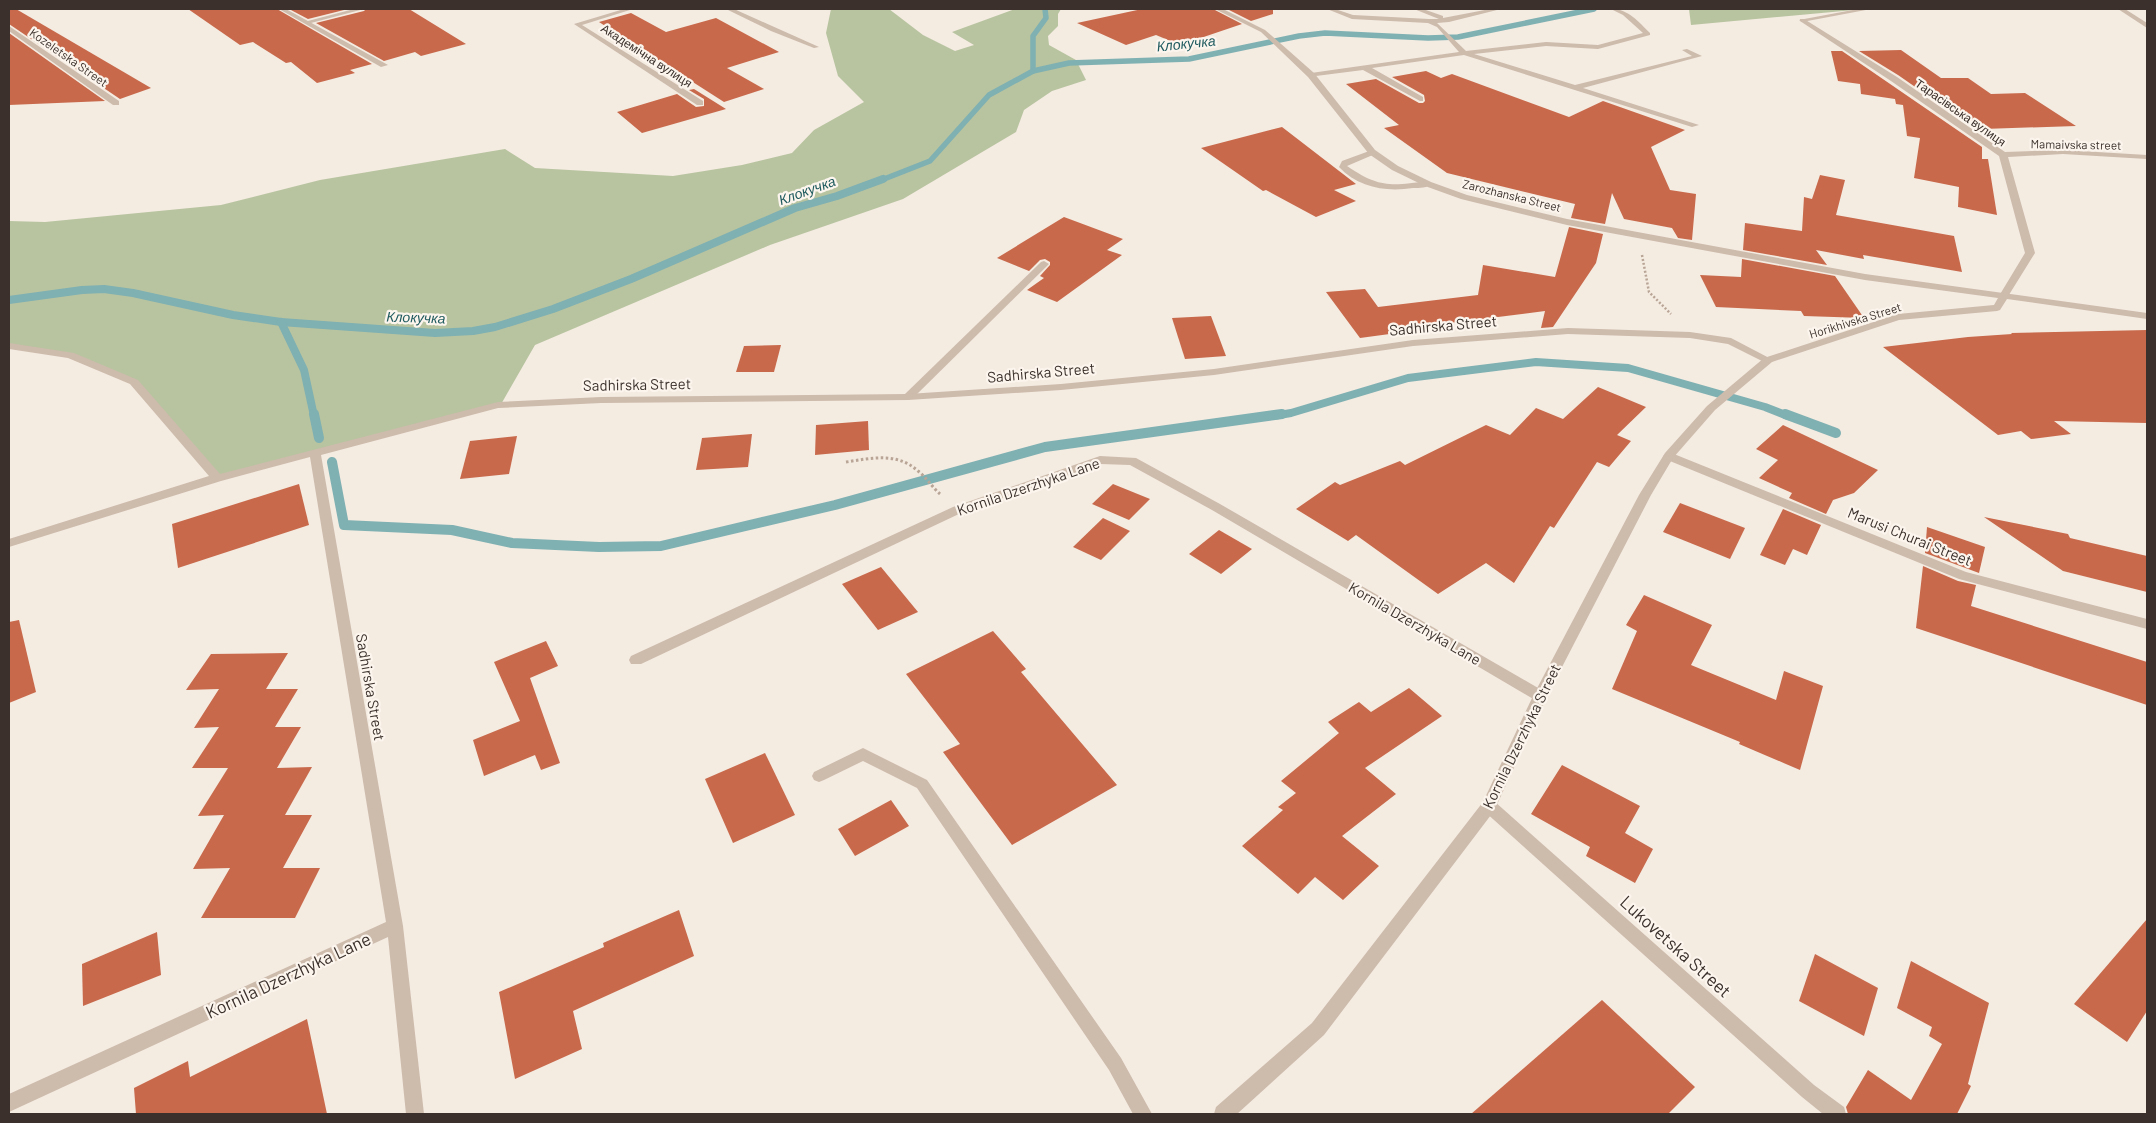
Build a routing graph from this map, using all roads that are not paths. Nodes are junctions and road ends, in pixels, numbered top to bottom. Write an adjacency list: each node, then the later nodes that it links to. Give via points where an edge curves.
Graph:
1 (282, 9): 14 (street)
2 (361, 9): 14 (street)
3 (630, 9): 26 (street, Академічна вулиця, via 577,24)
4 (729, 9): 17 (street)
5 (1218, 9): 22 (street, Zarozhanska Street, via 1263,31)
6 (1330, 9): 13 (street, via 1352,17)
7 (1417, 9): 12 (street)
8 (1498, 9): 12 (street)
9 (1614, 9): 19 (street, via 1648,34 1598,47 1546,44)
10 (1868, 9): 29 (street, Тарасівська вулиця, via 1802,20)
11 (2121, 9): 15 (street)
12 (1449, 20): 13 (street)
13 (1429, 21): 19 (street, via 1439,26)
14 (307, 22): 20 (street)
15 (2147, 26)
16 (9, 28): 25 (street, Kozeletska Street)
17 (816, 46)
18 (1685, 50): 23 (street, via 1699,56)
19 (1464, 53): 21 (street); 23 (street)
20 (384, 65)
21 (1364, 68): 22 (street); 24 (street)
22 (1311, 75): 28 (street, Zarozhanska Street)
23 (1576, 87): 27 (street)
24 (1420, 99)
25 (116, 103)
26 (700, 103)
27 (1695, 125)
28 (1372, 152): 31 (street, Zarozhanska Street); 31 (street, via 1345,163 1343,167 1360,180 1381,188)
29 (2003, 155): 30 (street, Mamaivska street, via 2063,152); 34 (street, Тарасівська вулиця, via 2030,253)
30 (2147, 157)
31 (1428, 184): 33 (street, Zarozhanska Street, via 1464,197 1557,220)
32 (1044, 264): 38 (street)
33 (1865, 277): 34 (street, Horikhivska Street)
34 (2004, 296): 35 (street, Horikhivska Street); 37 (street, Horikhivska Street, via 1997,308 1898,317)
35 (2147, 316)
36 (9, 346): 41 (street, via 70,355 134,382)
37 (1768, 360): 38 (street, Sadhirska Street, via 1731,341 1690,335 1568,331 1413,342 1214,372); 40 (street, Kornila Dzerzhyka Street, via 1711,408)
38 (908, 397): 39 (street, Sadhirska Street, via 601,400 498,405)
39 (315, 454): 41 (street, Sadhirska Street); 48 (street, Sadhirska Street)
40 (1669, 456): 43 (street, Marusi Churai Street, via 1963,576); 45 (street, Kornila Dzerzhyka Street, via 1645,495)
41 (217, 478): 42 (street, Sadhirska Street)
42 (9, 544)
43 (2147, 624)
44 (636, 660): 45 (street, Kornila Dzerzhyka Lane, via 957,510 1100,460 1132,461)
45 (1540, 696): 47 (street, Kornila Dzerzhyka Street)
46 (819, 776): 51 (street, via 863,754 922,784 1114,1064)
47 (1489, 806): 52 (street, Kornila Dzerzhyka Street, via 1318,1029); 53 (street, Lukovetska Street)
48 (395, 926): 49 (street, Kornila Dzerzhyka Lane); 50 (street)
49 (9, 1103)
50 (415, 1114)
51 (1142, 1114)
52 (1223, 1114)
53 (1837, 1114)

